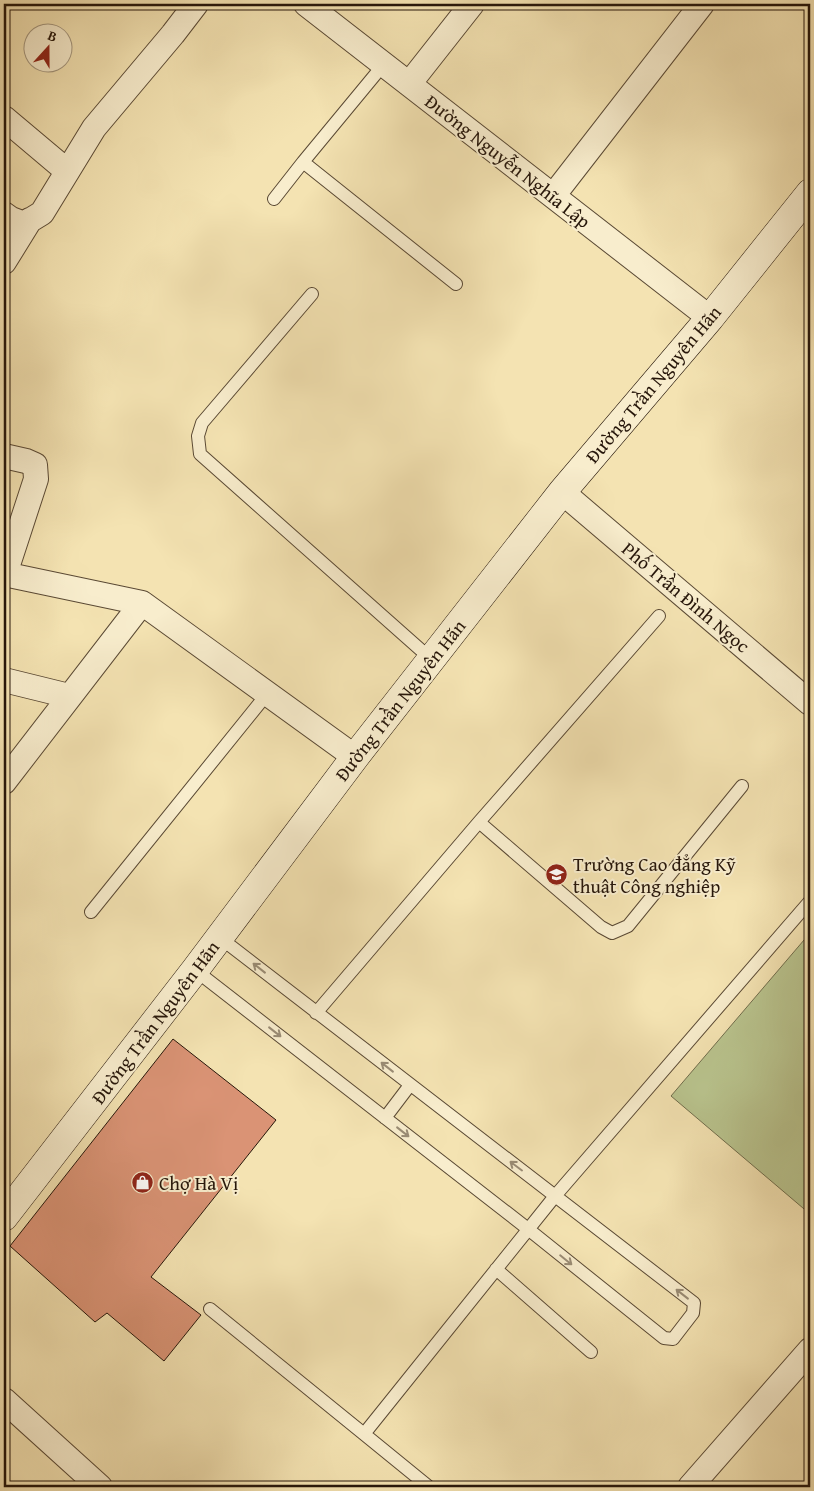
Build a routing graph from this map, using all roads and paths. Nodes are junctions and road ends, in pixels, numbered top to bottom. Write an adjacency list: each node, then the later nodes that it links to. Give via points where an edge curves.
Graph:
1 (196, 4): 9 (street, via 94,128)
2 (306, 4): 5 (street, Đường Nguyễn Nghĩa Lập)
3 (472, 4): 6 (street)
4 (702, 4): 11 (street)
5 (384, 64): 6 (street, Đường Nguyễn Nghĩa Lập); 8 (lane)
6 (409, 84): 11 (street, Đường Nguyễn Nghĩa Lập)
7 (4, 118): 9 (street)
8 (303, 162): 12 (lane); 16 (lane)
9 (67, 170): 14 (street, via 42,213)
10 (810, 193): 18 (street, Đường Trần Nguyên Hãn)
11 (553, 196): 18 (street, Đường Nguyễn Nghĩa Lập)
12 (274, 199)
13 (4, 214): 14 (street, via 24,224)
14 (30, 220): 15 (street)
15 (4, 262)
16 (456, 284)
17 (312, 294): 24 (lane, via 202,423 198,436 200,454)
18 (710, 318): 20 (street, Đường Trần Nguyên Hãn)
19 (4, 456): 21 (street, via 35,465 36,479)
20 (562, 492): 24 (street, Đường Trần Nguyên Hãn); 28 (street, Phố Trần Đình Ngọc)
21 (5, 574): 22 (street)
22 (142, 603): 26 (street); 27 (street)
23 (659, 616): 32 (lane)
24 (431, 659): 29 (street, Đường Trần Nguyên Hãn)
25 (4, 680): 27 (street)
26 (267, 694): 29 (street); 34 (lane)
27 (70, 696): 30 (street)
28 (810, 703)
29 (355, 757): 35 (street, Đường Trần Nguyên Hãn)
30 (4, 781)
31 (742, 786): 32 (lane, via 628,926 612,934)
32 (479, 822): 37 (lane)
33 (810, 901): 40 (lane)
34 (90, 912)
35 (220, 937): 36 (street, Đường Trần Nguyên Hãn); 37 (lane, one-way to 35)
36 (195, 970): 39 (lane, one-way to 39); 41 (street, Đường Trần Nguyên Hãn)
37 (316, 1013): 38 (lane, one-way to 37)
38 (410, 1085): 39 (lane); 40 (lane, one-way to 38)
39 (385, 1118): 42 (lane, one-way to 42)
40 (555, 1196): 42 (lane); 42 (lane, one-way to 40, via 664,1338 673,1339 693,1313 694,1303)
41 (4, 1217)
42 (528, 1229): 43 (lane)
43 (496, 1269): 46 (lane); 48 (lane)
44 (210, 1309): 48 (lane)
45 (810, 1350): 51 (street)
46 (591, 1352)
47 (4, 1400): 49 (street)
48 (364, 1434): 50 (lane)
49 (100, 1487)
50 (429, 1487)
51 (690, 1487)

